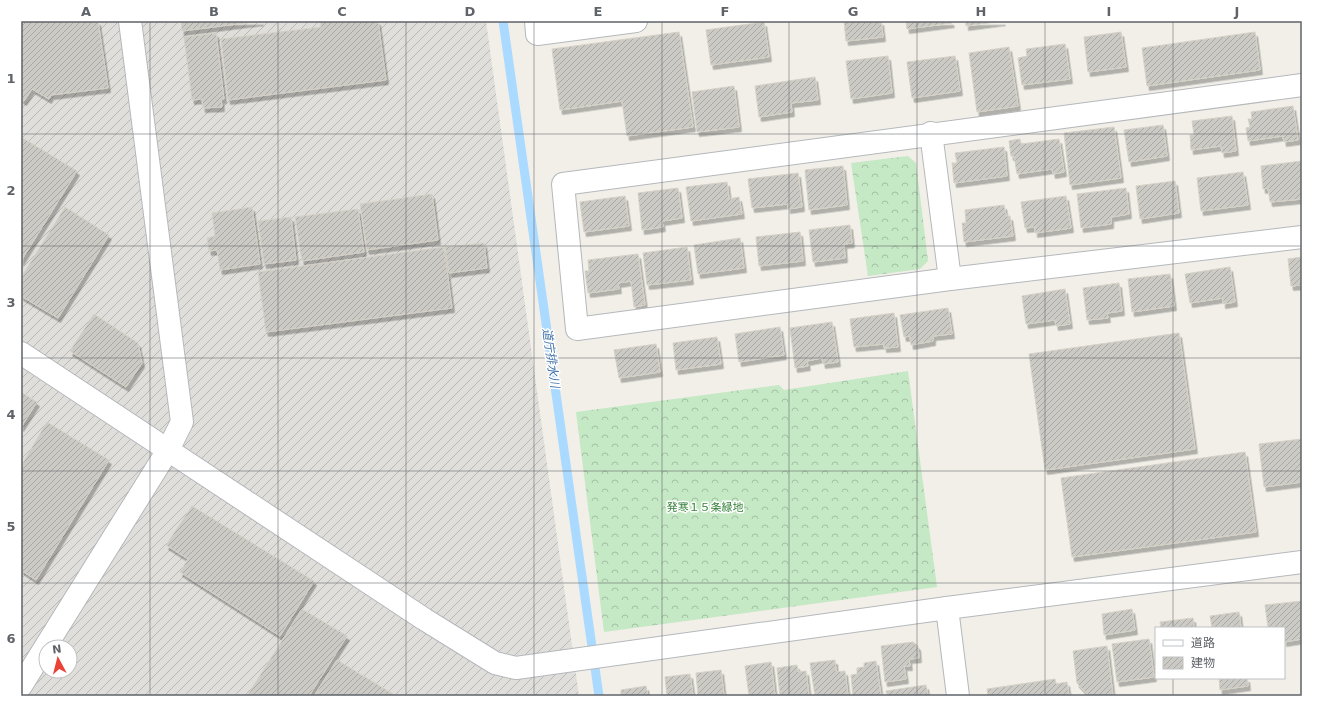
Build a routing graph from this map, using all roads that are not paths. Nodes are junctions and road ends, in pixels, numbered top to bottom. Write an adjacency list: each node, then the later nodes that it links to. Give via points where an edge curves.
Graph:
1 (130, 21): 9 (street, via 182,422)
2 (536, 21): 3 (street, via 537,34)
3 (636, 21)
4 (1302, 85): 5 (street)
5 (931, 133): 7 (street); 7 (street, via 563,184 577,328)
6 (1302, 237): 7 (street)
7 (950, 279)
8 (21, 353): 9 (street)
9 (168, 450): 11 (street, via 424,619 495,663 516,668); 12 (street)
10 (1302, 562): 11 (street)
11 (947, 608): 13 (street)
12 (21, 686)
13 (958, 696)

